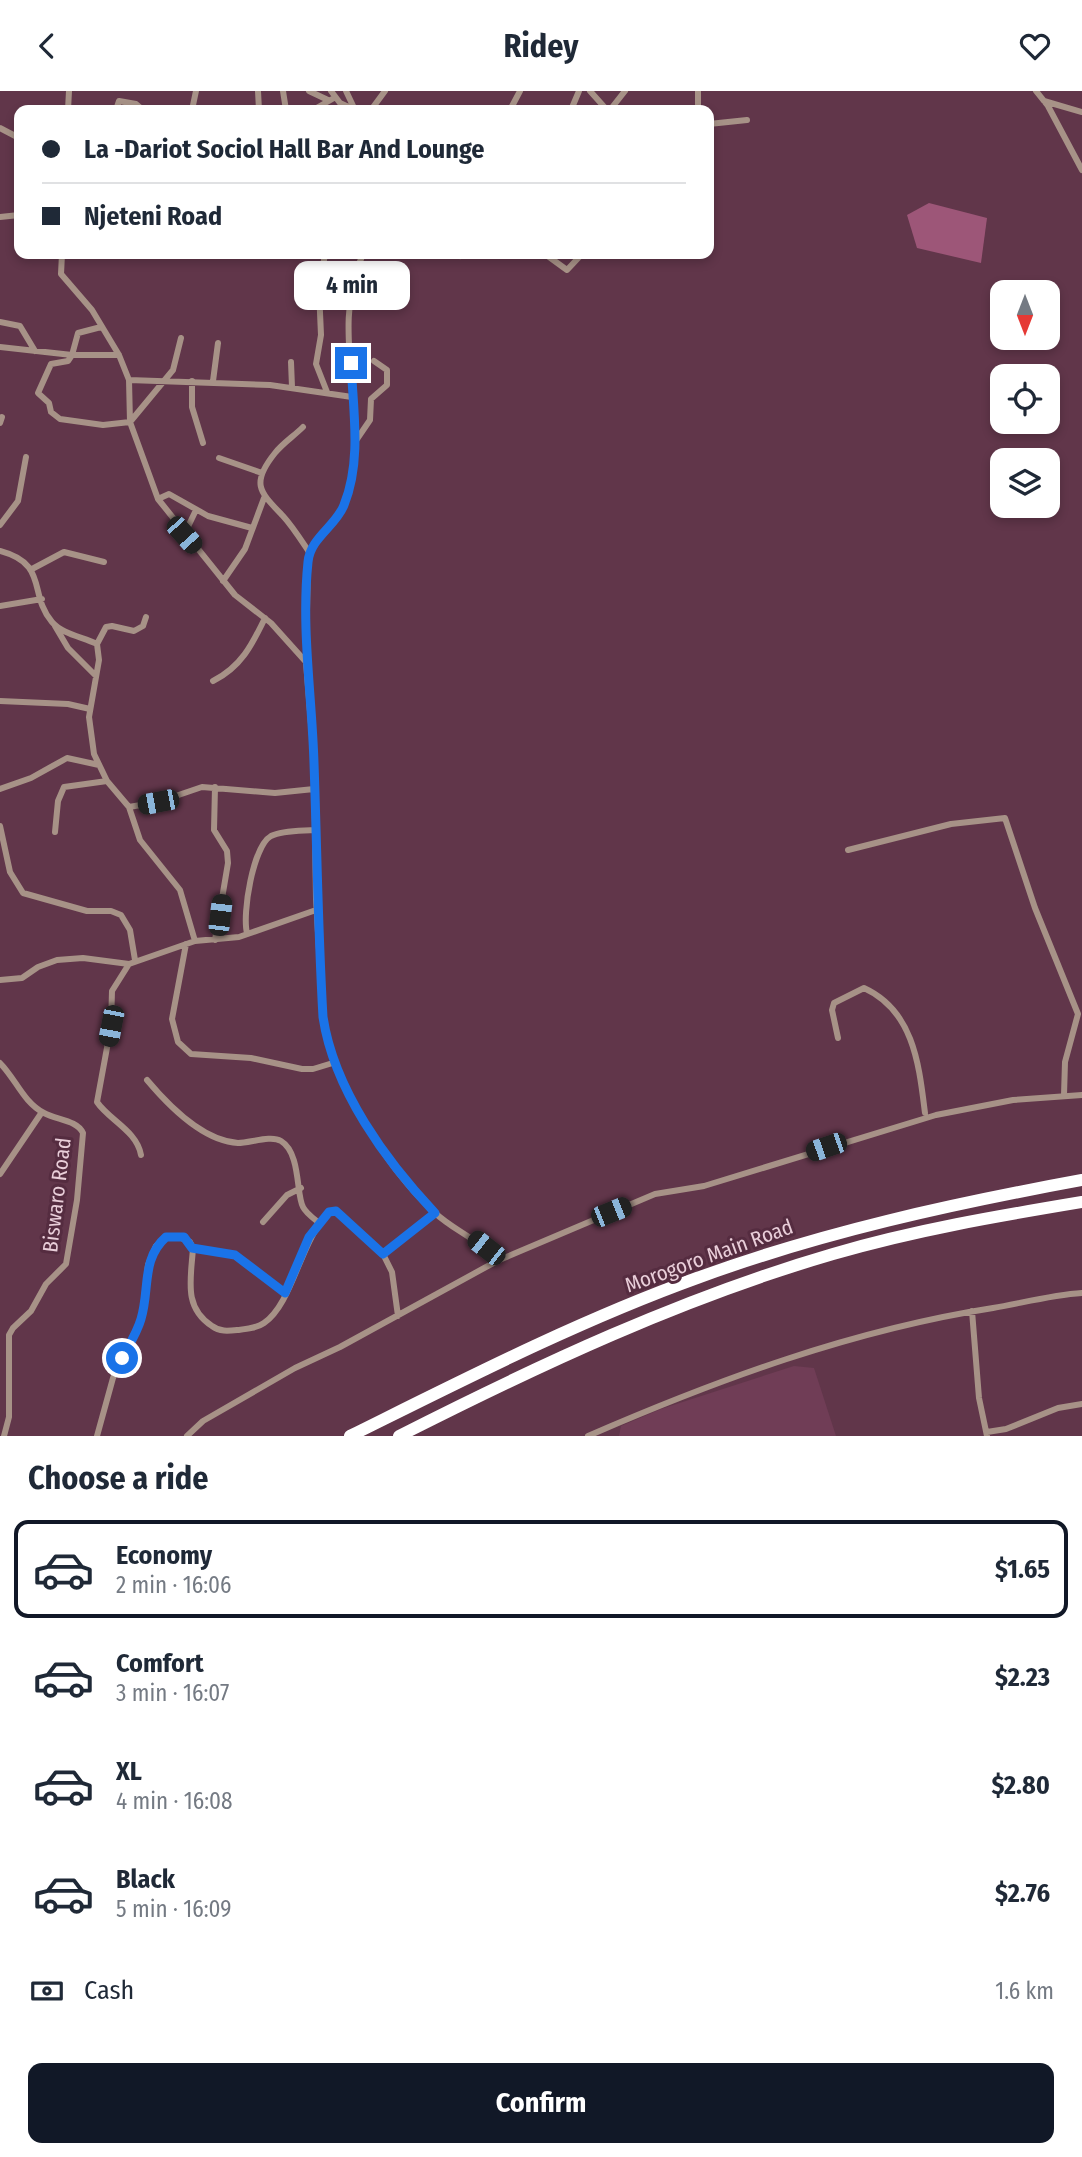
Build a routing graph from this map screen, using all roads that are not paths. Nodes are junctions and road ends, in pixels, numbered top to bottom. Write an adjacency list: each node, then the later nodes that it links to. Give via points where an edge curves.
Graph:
1 (122, 91): 7 (street)
2 (309, 91): 6 (street)
3 (590, 91): 12 (street)
4 (625, 91): 13 (street)
5 (1036, 91): 8 (street)
6 (331, 96): 11 (street)
7 (123, 101): 9 (street); 10 (street)
8 (1044, 101): 14 (street); 17 (street)
9 (117, 105)
10 (137, 105)
11 (346, 105)
12 (603, 105)
13 (612, 105)
14 (1082, 112)
15 (747, 120): 16 (street)
16 (714, 123)
17 (1082, 170)
18 (62, 259): 26 (street, via 61,274 82,296)
19 (325, 259): 23 (street)
20 (361, 259): 24 (street)
21 (552, 259): 22 (street, via 567,270)
22 (577, 259)
23 (324, 269): 24 (street, via 335,283); 40 (street, via 316,364)
24 (350, 291): 41 (street)
25 (0, 322): 30 (street, via 20,325)
26 (101, 327): 31 (street, via 78,333); 32 (street)
27 (181, 338): 36 (street, via 176,365)
28 (218, 344): 38 (street)
29 (0, 347): 30 (street)
30 (35, 351): 31 (street)
31 (72, 355): 32 (street); 42 (street, via 68,361 53,362 41,383 38,393 51,412 60,419 103,425)
32 (119, 355): 35 (street)
33 (374, 361): 44 (street, via 387,370 387,385 372,399 370,420)
34 (291, 362): 39 (street)
35 (130, 380): 36 (street); 42 (street)
36 (165, 380): 37 (street); 42 (street)
37 (192, 381): 38 (street); 45 (street, via 192,407)
38 (213, 381): 39 (street)
39 (292, 387): 40 (street)
40 (327, 392): 41 (street)
41 (352, 397): 44 (street)
42 (130, 422): 50 (street)
43 (303, 427): 48 (street, via 276,452)
44 (355, 442): 56 (street, via 343,508)
45 (203, 443)
46 (26, 457): 52 (street, via 18,501)
47 (219, 458): 48 (street)
48 (262, 473): 49 (street, via 259,486)
49 (264, 498): 53 (street); 56 (street)
50 (158, 499): 51 (street, via 169,493); 54 (street)
51 (196, 510): 53 (street); 54 (street)
52 (0, 525)
53 (253, 528): 59 (street, via 246,549)
54 (184, 535): 59 (street)
55 (0, 551): 58 (street)
56 (309, 552): 66 (street)
57 (104, 562): 58 (street, via 64,552)
58 (32, 569): 60 (street)
59 (223, 581): 63 (street, via 243,604)
60 (43, 599): 61 (street); 64 (street)
61 (0, 606)
62 (146, 617): 65 (street, via 143,626 134,631 106,627)
63 (265, 618): 66 (street); 68 (street, via 240,662)
64 (55, 626): 65 (street); 67 (street, via 68,648)
65 (97, 644): 67 (street)
66 (306, 662): 75 (street)
67 (96, 676): 70 (street)
68 (213, 681)
69 (0, 701): 70 (street)
70 (89, 709): 71 (street)
71 (99, 765): 72 (street); 74 (street, via 67,758)
72 (107, 781): 76 (street); 79 (street, via 64,787)
73 (215, 787): 75 (street, via 275,793); 76 (street); 83 (street, via 214,830 227,851 228,863)
74 (0, 789)
75 (314, 789): 78 (street)
76 (129, 807): 84 (street, via 140,840 180,890)
77 (0, 826): 86 (street, via 10,872 23,893 121,915 130,930)
78 (314, 830): 81 (street); 82 (street, via 279,834 266,841 258,855 245,914)
79 (55, 832)
80 (848, 850): 92 (street, via 951,824 1005,818 1035,908 1076,1005 1077,1027 1065,1062)
81 (316, 910): 82 (street); 89 (street, via 323,1017)
82 (247, 933): 83 (street)
83 (215, 940): 84 (street)
84 (195, 941): 85 (street)
85 (187, 944): 86 (street); 89 (street, via 172,1019 173,1031 184,1049 205,1057 251,1058 302,1069)
86 (132, 962): 87 (street, via 57,960 22,978); 96 (street, via 112,991 111,1026 97,1102 123,1126)
87 (0, 980)
88 (838, 1038): 95 (street, via 834,1003 864,988 876,994 909,1032)
89 (336, 1062): 101 (street, via 382,1148)
90 (0, 1063): 94 (street, Biswaro Road, via 17,1089)
91 (146, 1080): 99 (street, via 180,1113 215,1137 239,1143 281,1141)
92 (1064, 1095): 93 (street); 106 (street, via 936,1115 737,1177 655,1194)
93 (1082, 1095)
94 (41, 1112): 97 (street); 113 (street, Biswaro Road, via 82,1129 77,1200 66,1264 46,1284 32,1311 11,1331 9,1417)
95 (925, 1113)
96 (141, 1155)
97 (0, 1173)
98 (1082, 1180): 116 (highway, Morogoro Main Road, via 965,1201 834,1233 697,1278 591,1321)
99 (301, 1188): 102 (street, via 287,1195); 103 (street, via 303,1208)
100 (1082, 1202): 117 (highway, Morogoro Main Road, via 965,1221 835,1253 751,1280 593,1342)
101 (435, 1213): 105 (street); 106 (street, via 486,1248)
102 (263, 1222)
103 (318, 1223): 105 (street, via 336,1211); 107 (street)
104 (192, 1248): 107 (street, via 235,1255); 107 (street, via 190,1299 194,1309 216,1329 232,1331 264,1324); 114 (street, via 184,1237 177,1236 166,1237 156,1246 148,1265 142,1317 113,1378)
105 (383, 1254): 110 (street, via 391,1272)
106 (496, 1261): 110 (street)
107 (285, 1293)
108 (1082, 1293): 109 (street)
109 (972, 1311): 112 (street, via 979,1398); 118 (street, via 734,1376)
110 (398, 1316): 115 (street, via 295,1367)
111 (1082, 1405): 112 (street, via 1058,1408)
112 (987, 1434)
113 (4, 1436)
114 (97, 1436)
115 (187, 1436)
116 (350, 1436)
117 (399, 1436)
118 (588, 1436)

